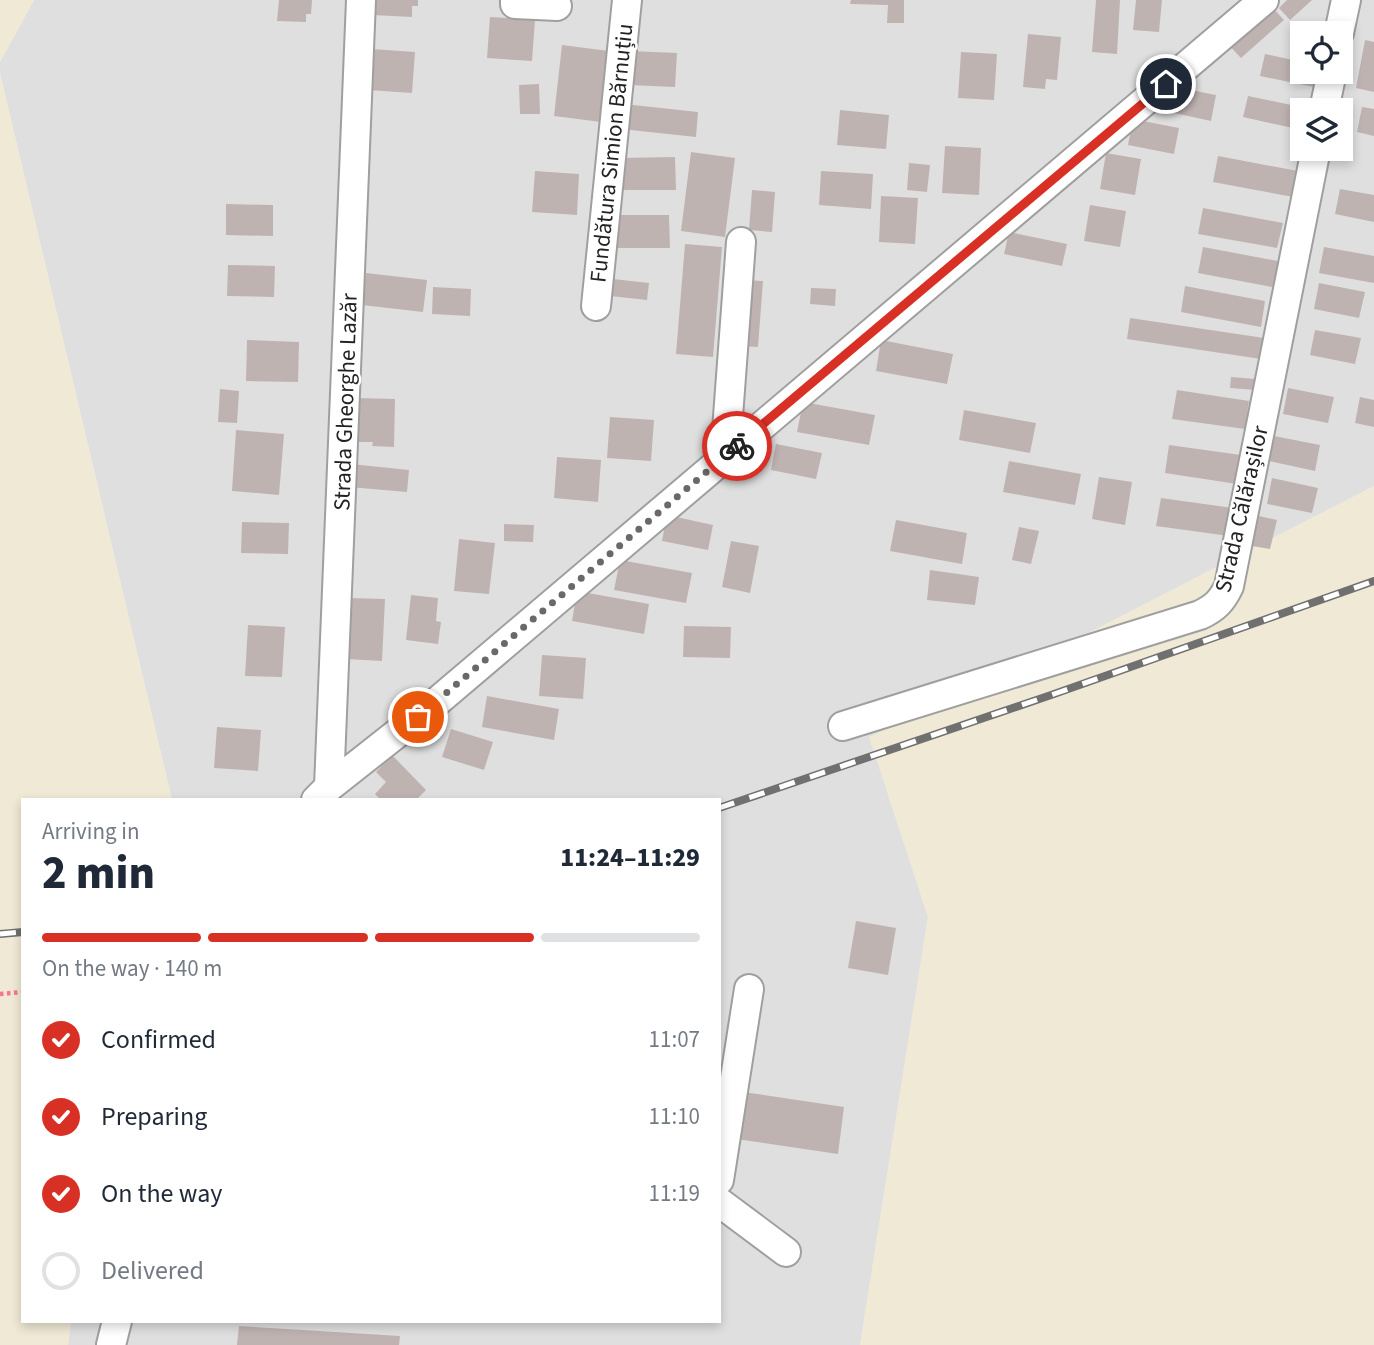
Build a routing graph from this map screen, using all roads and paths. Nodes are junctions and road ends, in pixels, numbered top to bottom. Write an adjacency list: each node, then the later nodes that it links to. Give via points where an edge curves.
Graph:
1 (361, 0): 13 (street, Strada Gheorghe Lazăr)
2 (515, 0): 6 (street, via 515,4)
3 (627, 0): 10 (street, Fundătura Simion Bărnuțiu)
4 (1264, 0): 11 (street)
5 (1346, 0): 7 (street)
6 (557, 6)
7 (1342, 21)
8 (1314, 161): 12 (street, Strada Călărașilor, via 1229,586 1222,601 1200,615)
9 (741, 242): 11 (street)
10 (596, 306)
11 (724, 457): 13 (street)
12 (843, 726)
13 (323, 793)
14 (749, 989): 17 (street)
15 (21, 992): 16 (path)
16 (0, 994)
17 (721, 1167)
18 (721, 1203): 19 (street)
19 (786, 1252)
20 (116, 1323): 21 (street)
21 (111, 1345)

